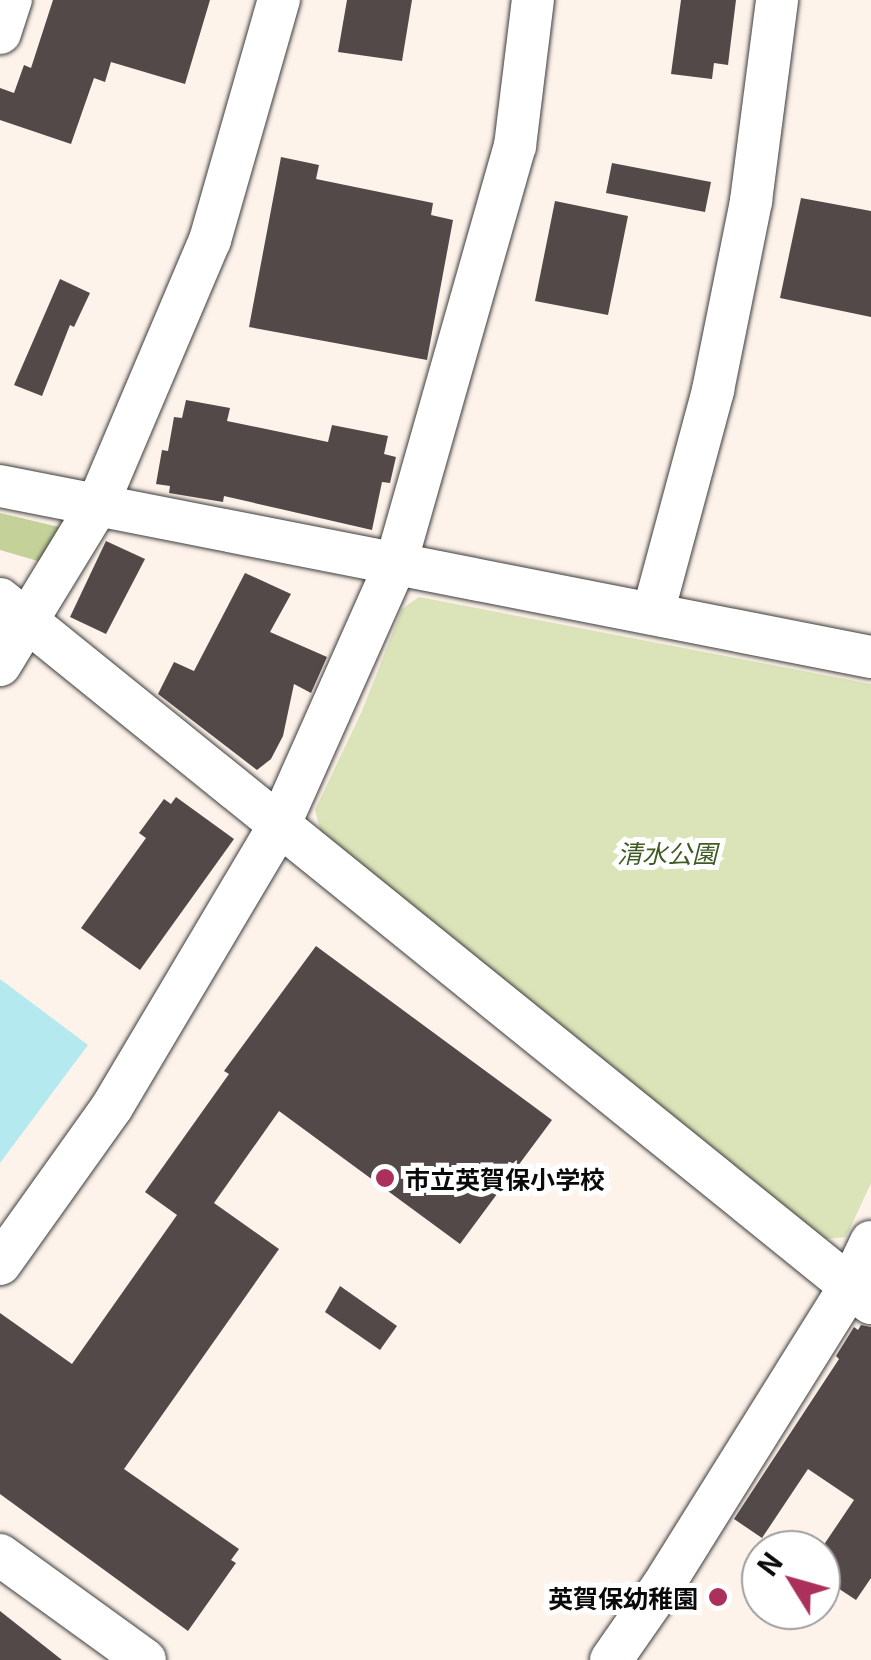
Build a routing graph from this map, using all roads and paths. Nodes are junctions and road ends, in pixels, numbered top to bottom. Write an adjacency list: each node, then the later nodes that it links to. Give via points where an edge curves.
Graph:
1 (12, 0): 5 (street)
2 (279, 0): 7 (street, via 210,240)
3 (533, 0): 8 (street, via 515,146)
4 (777, 0): 10 (street, via 748,220 713,390)
5 (0, 33)
6 (0, 486): 7 (street)
7 (97, 506): 8 (street); 9 (street)
8 (396, 563): 10 (street); 13 (street)
9 (15, 611): 12 (street); 13 (street)
10 (653, 613): 11 (street)
11 (870, 653)
12 (0, 666)
13 (280, 826): 15 (street, via 112,1108); 16 (street)
14 (871, 1242): 16 (street)
15 (0, 1264)
16 (860, 1294): 19 (street)
17 (0, 1555): 18 (street)
18 (145, 1660)
19 (611, 1660)

